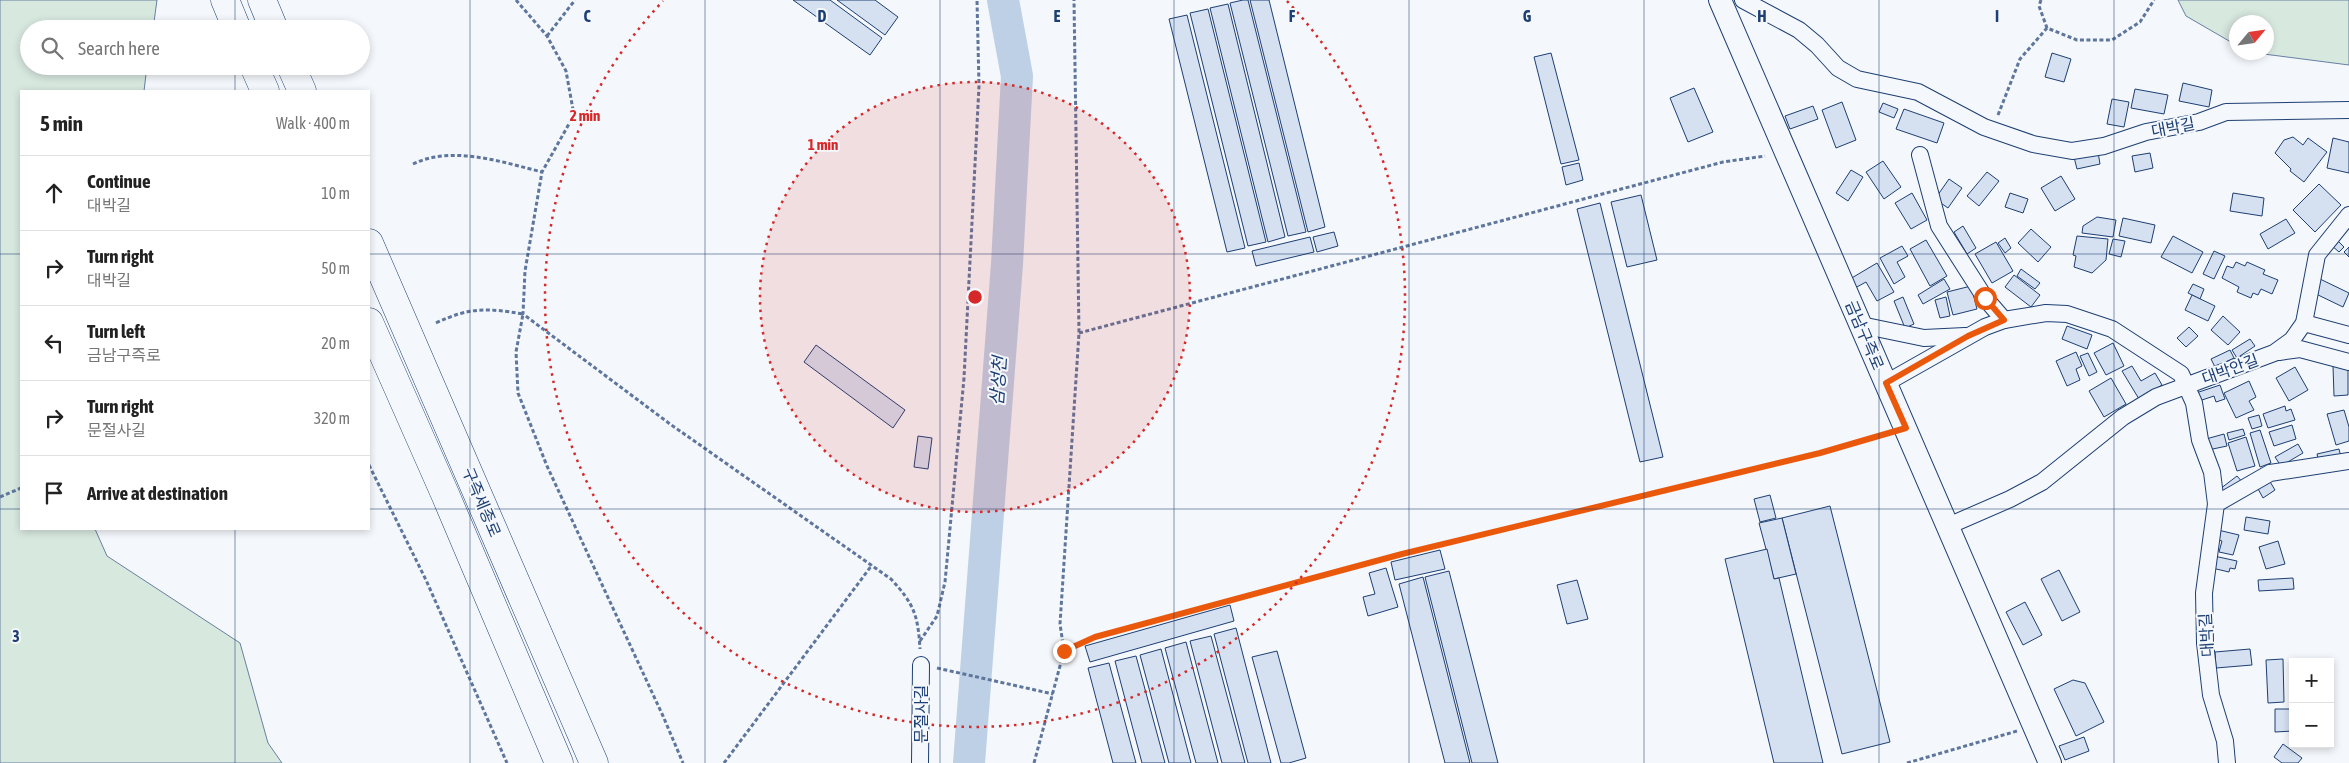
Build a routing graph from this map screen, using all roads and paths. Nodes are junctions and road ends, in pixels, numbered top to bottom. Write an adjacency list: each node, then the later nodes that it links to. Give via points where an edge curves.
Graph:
1 (225, 0): 11 (highway)
2 (262, 0): 12 (highway)
3 (516, 0): 14 (path)
4 (575, 0): 14 (path)
5 (977, 0): 48 (path, via 979,86 964,378 945,582 937,616)
6 (1074, 0): 33 (path)
7 (1720, 0): 21 (main road, 금남구즉로)
8 (1743, 0): 20 (street, 대박길, via 1798,30 1838,68 1857,79 1918,92)
9 (2041, 0): 13 (path, via 2039,6)
10 (2154, 0): 13 (path, via 2140,22 2112,40 2077,40)
11 (233, 20)
12 (270, 20)
13 (2047, 28): 20 (path, via 2020,59)
14 (546, 36): 24 (path, via 566,71 574,115)
15 (258, 75): 17 (highway)
16 (295, 75): 18 (highway)
17 (265, 90)
18 (302, 90)
19 (2349, 110): 20 (street, 대박길, via 2226,112 2199,122 2072,151 2033,144)
20 (1996, 131)
21 (1788, 155): 32 (main road, 금남구즉로); 33 (path, via 1723,162)
22 (1920, 155): 28 (street, via 1940,226 1985,298)
23 (413, 164): 24 (path, via 425,158 459,155)
24 (542, 172): 27 (path, via 524,271)
25 (2349, 215): 30 (street, 대박안길, via 2317,255)
26 (370, 245): 56 (highway, 구즉세종로)
27 (523, 314): 29 (path, via 490,308 458,312); 47 (path, via 670,424); 57 (path, via 516,352 518,393 547,466)
28 (2004, 320): 35 (street, 대박길); 39 (street, 대박길, via 2046,313 2067,314 2093,321 2132,340 2181,374)
29 (436, 323)
30 (2304, 323): 34 (street); 36 (street, 대박안길, via 2292,340)
31 (370, 324): 55 (highway, 구즉세종로)
32 (1861, 325): 35 (street, 대박길, via 1924,338); 38 (main road, 금남구즉로)
33 (1079, 333): 49 (path, via 1060,624)
34 (2349, 335)
35 (1968, 336): 38 (street, 대박길)
36 (2274, 353): 37 (street, 대박안길, via 2300,349); 39 (street, 대박안길)
37 (2349, 362)
38 (1886, 383): 40 (main road, 금남구즉로)
39 (2186, 385): 45 (street, 대박길, via 2212,472); 46 (street, 대박안길, via 2156,397 2123,417 2042,482)
40 (1906, 428): 46 (main road, 금남구즉로); 49 (path, via 1820,453 1392,556 1095,637)
41 (2349, 462): 45 (street, via 2270,473)
42 (370, 467): 54 (path, via 426,580)
43 (20, 488): 44 (path)
44 (0, 497)
45 (2216, 504): 63 (street, 대박길, via 2204,593 2205,643 2211,696 2225,740)
46 (1948, 526): 53 (main road, 금남구즉로)
47 (872, 565): 48 (path, via 907,596 916,614); 58 (path)
48 (920, 641): 50 (path)
49 (1064, 651): 52 (path)
50 (921, 665): 59 (street, 문절사길)
51 (938, 669): 52 (path)
52 (1053, 694): 60 (path)
53 (2034, 726): 61 (path); 62 (main road, 금남구즉로)
54 (507, 763)
55 (559, 763)
56 (594, 763)
57 (683, 763)
58 (724, 763)
59 (920, 763)
60 (1034, 763)
61 (1907, 763)
62 (2050, 763)
63 (2227, 763)

